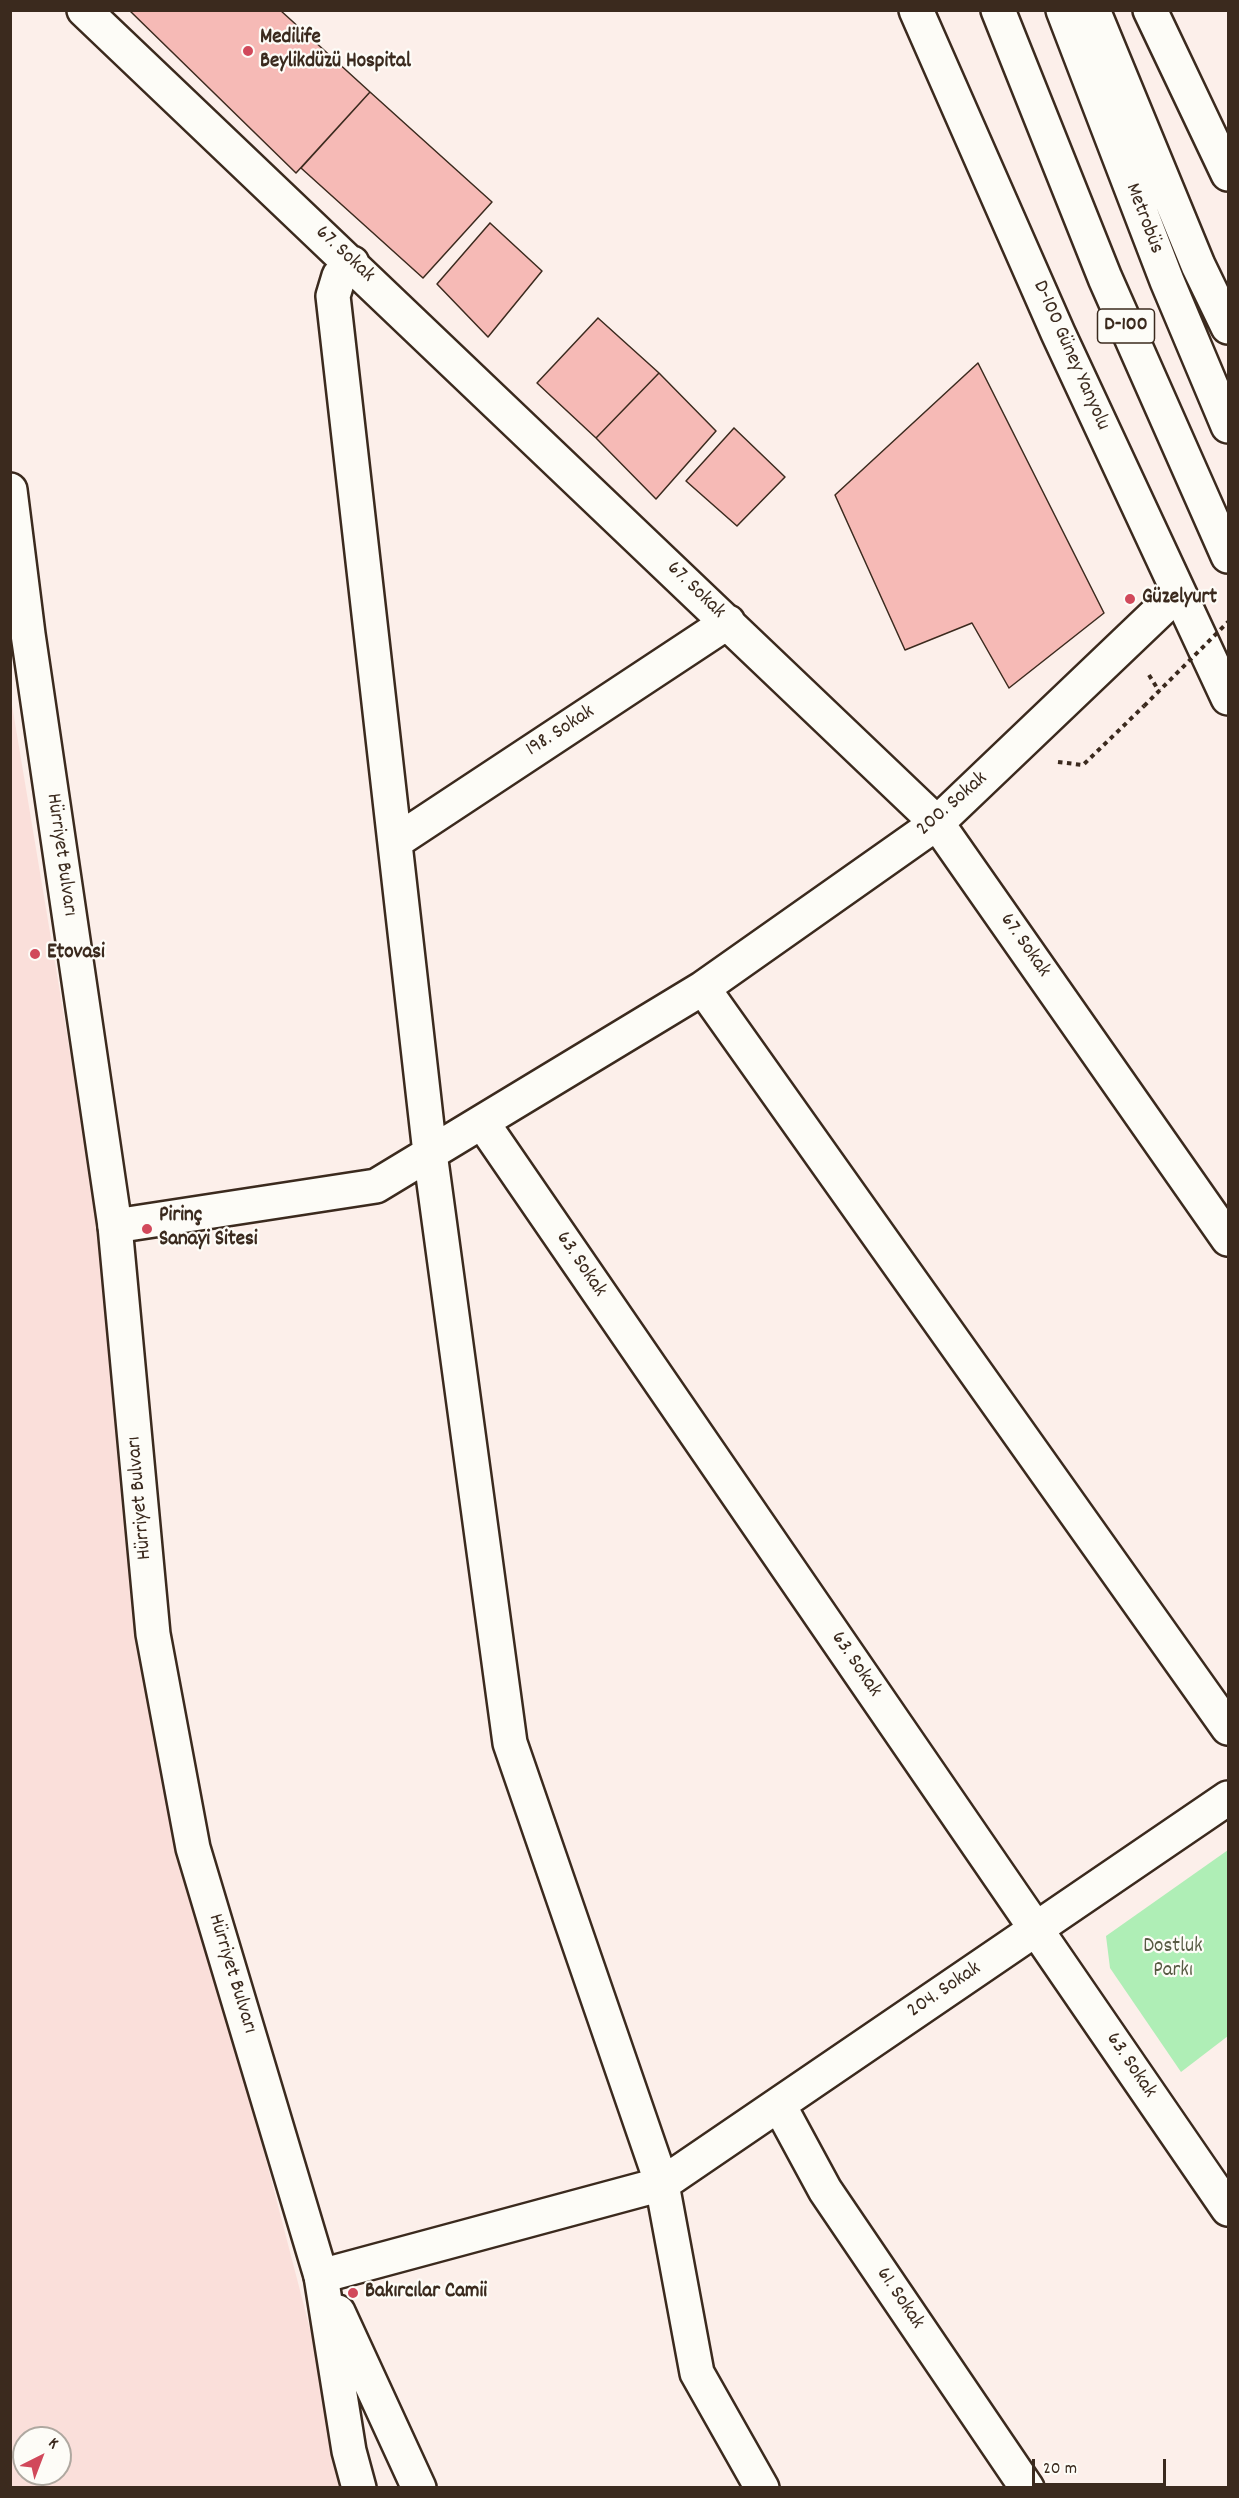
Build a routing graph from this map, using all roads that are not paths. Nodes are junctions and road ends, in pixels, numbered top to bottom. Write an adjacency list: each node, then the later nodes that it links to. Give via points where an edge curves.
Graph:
1 (84, 10): 10 (main road, 67. Sokak)
2 (916, 10): 15 (main road, D-100 Güney Yanyolu)
3 (981, 10): 8 (main road)
4 (998, 10): 8 (main road, D-100)
5 (1063, 10): 12 (main road, Metrobüs)
6 (1093, 10): 11 (main road, Metrobüs, via 1198,265)
7 (1150, 10): 9 (main road)
8 (1031, 93): 14 (main road, D-100, via 1109,289)
9 (1228, 174)
10 (352, 263): 16 (main road, 67. Sokak); 20 (main road, via 339,276 333,296)
11 (1228, 327)
12 (1228, 426)
13 (10, 490): 17 (main road, Hürriyet Bulvarı)
14 (1228, 556)
15 (1178, 593): 18 (main road, D-100 Güney Yanyolu); 19 (main road, 200. Sokak)
16 (728, 622): 19 (main road, 67. Sokak); 20 (main road, 198. Sokak)
17 (19, 639): 24 (main road, Hürriyet Bulvarı)
18 (1228, 698)
19 (937, 823): 21 (main road, 200. Sokak); 25 (main road, 67. Sokak)
20 (395, 842): 23 (main road)
21 (703, 988): 22 (main road, 200. Sokak); 26 (main road)
22 (482, 1122): 23 (main road, 200. Sokak); 28 (main road, 63. Sokak)
23 (430, 1154): 24 (main road, 200. Sokak, via 376,1186); 30 (main road, via 510,1743)
24 (115, 1227): 32 (main road, Hürriyet Bulvarı, via 153,1634 193,1848)
25 (1228, 1239)
26 (1228, 1728)
27 (1228, 1798): 28 (main road, 204. Sokak)
28 (1036, 1929): 29 (main road, 204. Sokak); 31 (main road, 63. Sokak)
29 (779, 2105): 30 (main road, 204. Sokak); 36 (main road, 61. Sokak, via 825,2190)
30 (662, 2184): 32 (main road, 204. Sokak); 35 (main road, via 697,2373)
31 (1228, 2209)
32 (321, 2276): 33 (main road, Hürriyet Bulvarı, via 349,2451); 34 (main road)
33 (359, 2487)
34 (419, 2487)
35 (762, 2487)
36 (1028, 2487)

